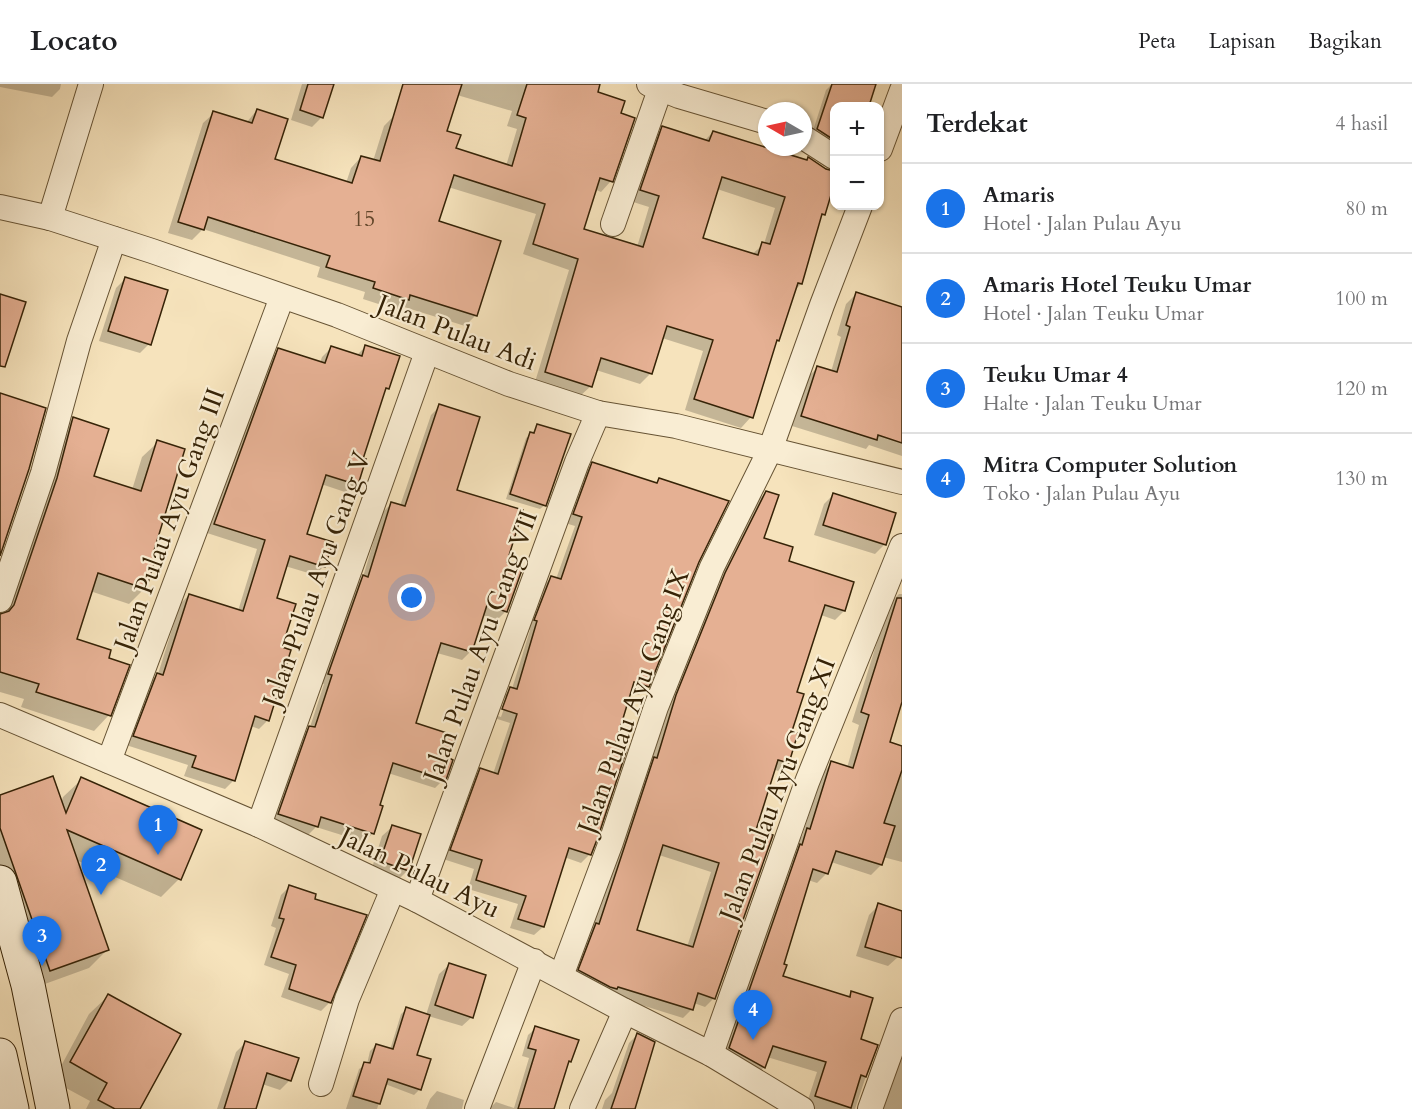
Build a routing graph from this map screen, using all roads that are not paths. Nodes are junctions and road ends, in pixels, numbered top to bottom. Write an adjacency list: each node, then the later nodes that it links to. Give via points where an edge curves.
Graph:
1 (91, 84): 10 (street)
2 (657, 86): 4 (street); 11 (street)
3 (902, 90): 5 (street)
4 (758, 119)
5 (884, 136)
6 (812, 143): 7 (street)
7 (832, 156)
8 (0, 207): 10 (street, Jalan Pulau Adi)
9 (858, 210): 16 (street, Jalan Pulau Ayu Gang IX)
10 (50, 218): 12 (street, Jalan Pulau Adi)
11 (613, 224)
12 (114, 239): 13 (street, Jalan Pulau Adi); 19 (street)
13 (282, 297): 14 (street, Jalan Pulau Adi); 21 (street, Jalan Pulau Ayu Gang III)
14 (427, 352): 15 (street, Jalan Pulau Adi); 22 (street, Jalan Pulau Ayu Gang V)
15 (598, 413): 16 (street, Jalan Pulau Adi, via 676,426); 25 (street, Jalan Pulau Ayu Gang VII)
16 (771, 450): 17 (street, Jalan Pulau Adi); 27 (street, Jalan Pulau Ayu Gang IX, via 712,567)
17 (902, 482)
18 (902, 546): 30 (street, Jalan Pulau Ayu Gang XI, via 807,782)
19 (0, 600)
20 (0, 715): 21 (street, Jalan Pulau Ayu)
21 (109, 760): 22 (street, Jalan Pulau Ayu)
22 (259, 825): 24 (street, Jalan Pulau Ayu)
23 (0, 882): 34 (main road, via 28,985)
24 (393, 890): 25 (street, Jalan Pulau Ayu); 32 (street, via 344,1010)
25 (417, 900): 26 (street, Jalan Pulau Ayu)
26 (534, 962): 27 (street, Jalan Pulau Ayu); 35 (street)
27 (561, 976): 28 (street, Jalan Pulau Ayu)
28 (625, 1011): 30 (street, Jalan Pulau Ayu); 36 (street)
29 (902, 1020): 38 (street)
30 (711, 1054): 37 (street, Jalan Pulau Ayu)
31 (0, 1055): 33 (main road)
32 (321, 1084)
33 (12, 1109)
34 (53, 1109)
35 (477, 1109)
36 (582, 1109)
37 (802, 1109)
38 (870, 1109)

